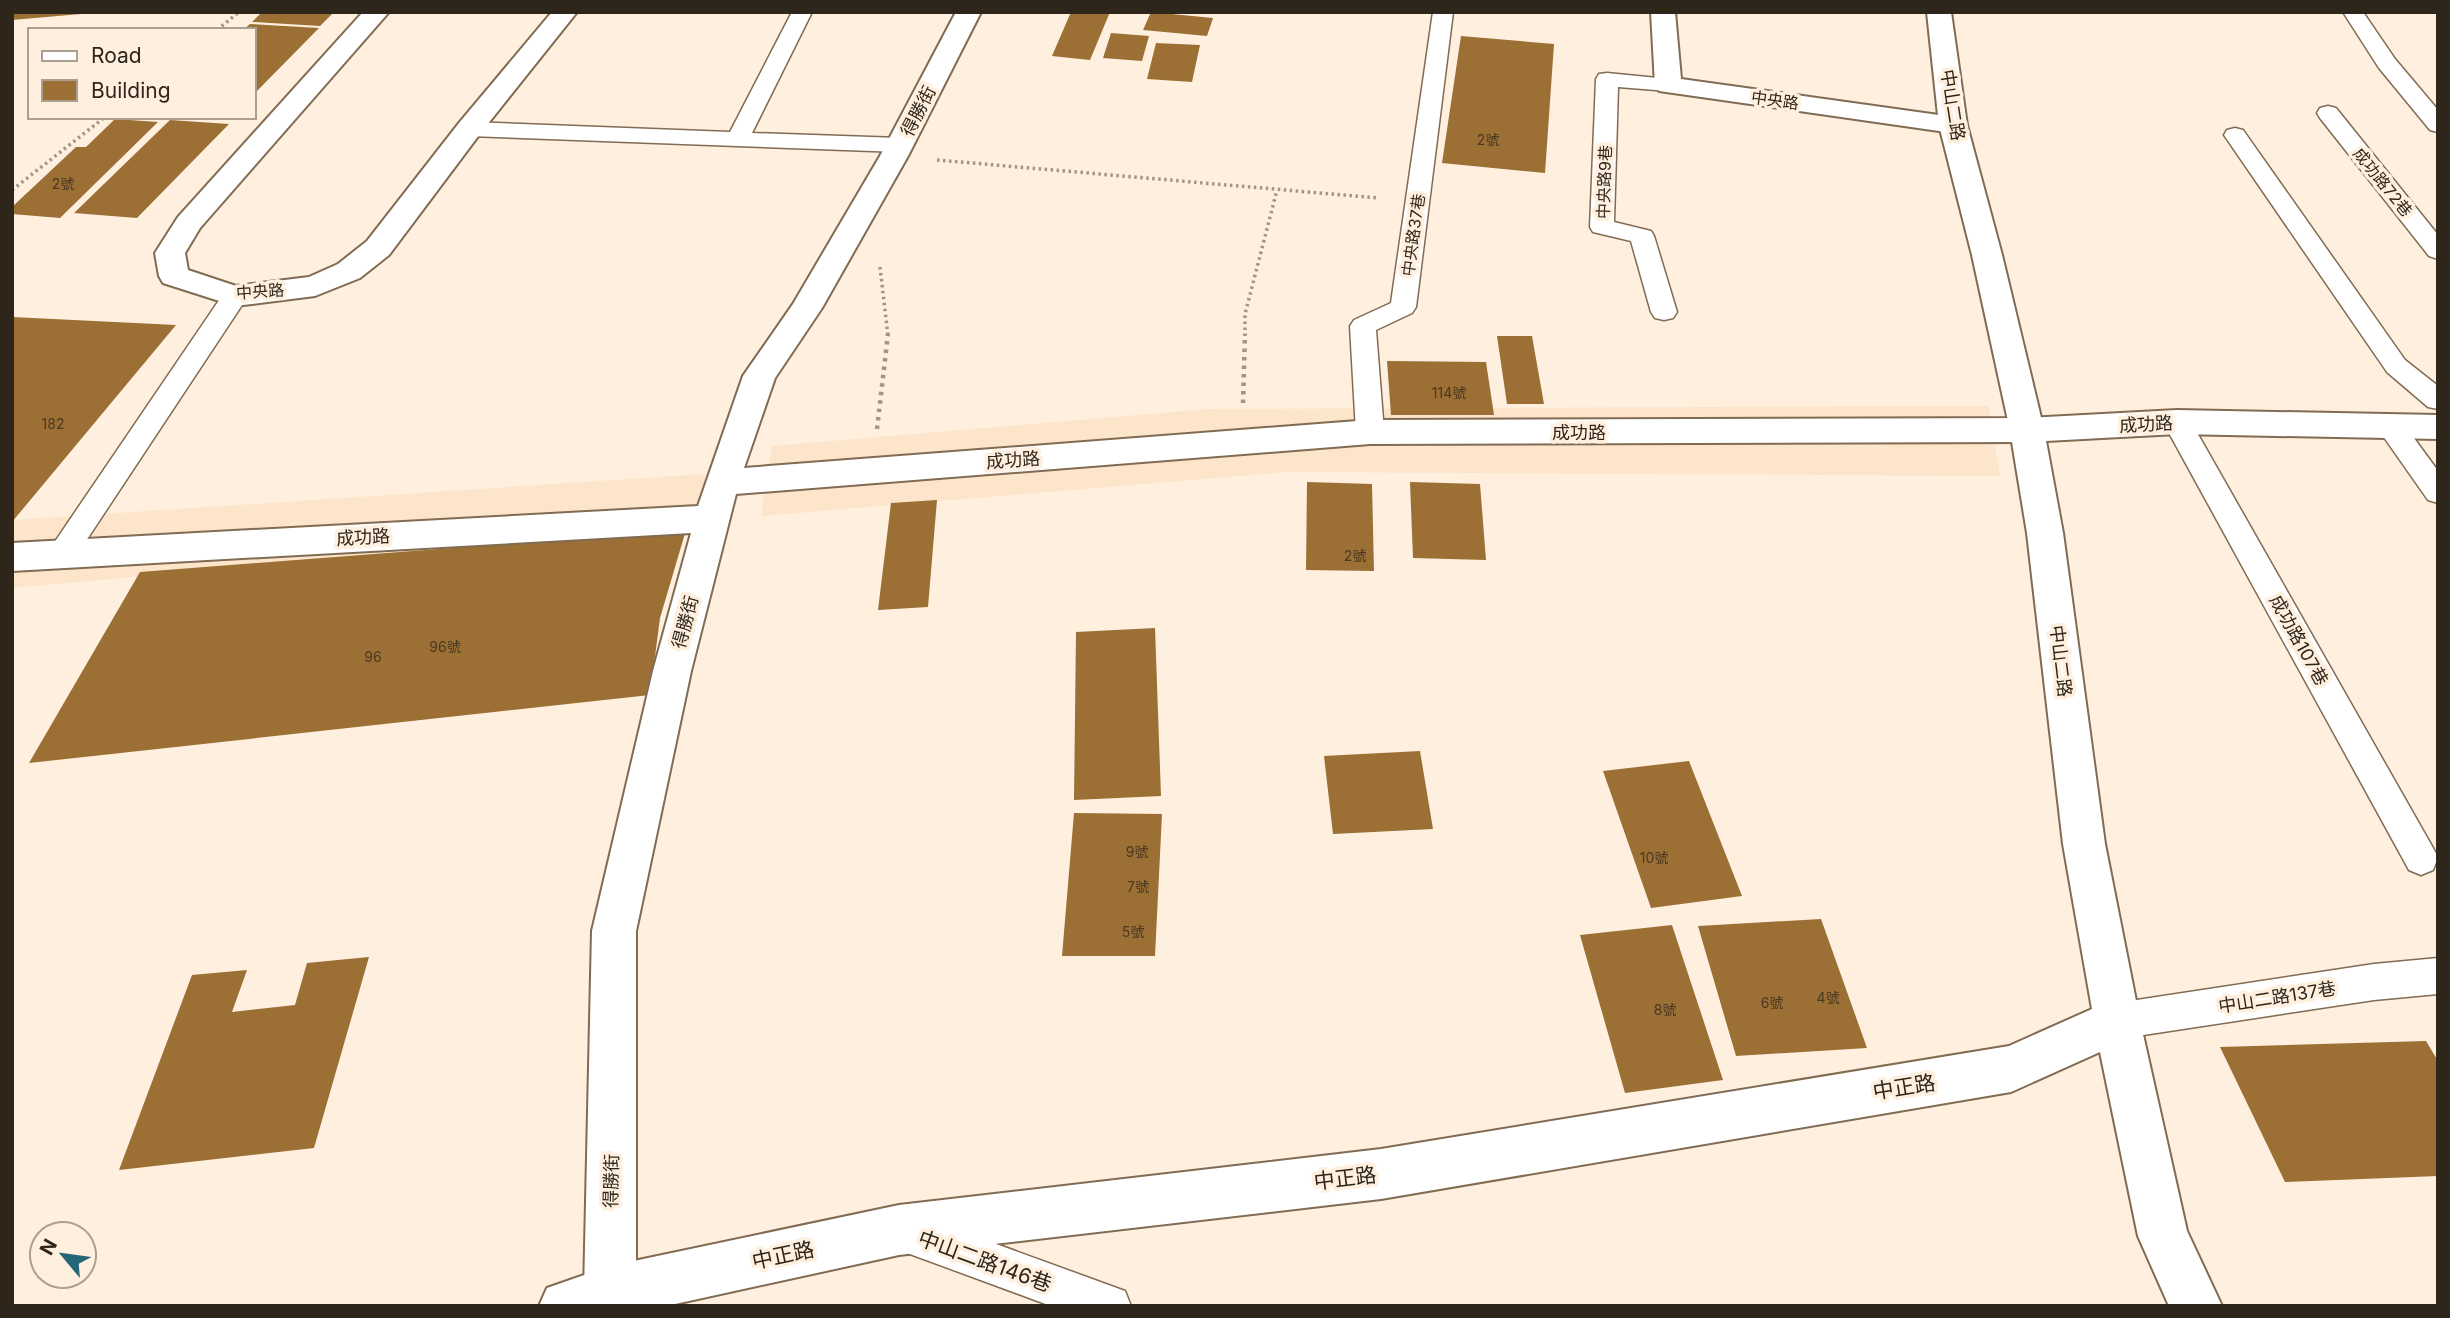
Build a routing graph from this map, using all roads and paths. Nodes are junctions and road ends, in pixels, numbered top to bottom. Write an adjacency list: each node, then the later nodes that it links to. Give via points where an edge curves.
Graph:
1 (239, 12): 10 (path)
2 (377, 12): 25 (street, 中央路, via 188,223 170,253 174,276)
3 (565, 12): 16 (street, 中央路)
4 (802, 12): 18 (lane)
5 (969, 12): 19 (street, 得勝街)
6 (1443, 12): 22 (lane, 中央路37巷)
7 (1663, 12): 11 (street)
8 (1939, 12): 14 (street, 中山二路)
9 (2353, 12): 15 (lane)
10 (219, 28)
11 (1668, 86): 14 (street, 中央路); 26 (lane, 中央路9巷, via 1607,79 1602,227 1642,236)
12 (2328, 113): 23 (lane, 成功路72巷)
13 (102, 119): 20 (path)
14 (1953, 125): 31 (street, 中山二路)
15 (2438, 125)
16 (469, 129): 18 (lane); 25 (street, 中央路, via 378,248 349,271 315,286)
17 (2235, 135): 27 (lane, via 2396,366)
18 (738, 139): 19 (lane)
19 (897, 151): 21 (path); 36 (street, 得勝街, via 806,308 759,376)
20 (12, 190)
21 (1277, 190): 22 (path); 33 (path, via 1245,314)
22 (1417, 201): 32 (lane, 中央路37巷, via 1403,307 1363,326)
23 (2438, 251)
24 (880, 266): 34 (path, via 888,332)
25 (235, 296): 37 (lane)
26 (1664, 312)
27 (2438, 400)
28 (2177, 422): 29 (street, 成功路); 31 (street, 成功路); 39 (lane, 成功路107巷)
29 (2390, 426): 30 (street, 成功路); 35 (lane)
30 (2438, 427)
31 (2027, 430): 32 (street, 成功路); 41 (street, 中山二路, via 2045,533 2084,844)
32 (1370, 432): 33 (street, 成功路)
33 (1242, 442): 34 (street, 成功路)
34 (872, 471): 36 (street, 成功路)
35 (2438, 493)
36 (718, 500): 37 (street, 成功路); 43 (street, 得勝街, via 671,671 614,931)
37 (62, 554): 38 (street, 成功路)
38 (12, 557)
39 (2421, 859)
40 (2438, 976): 41 (lane, 中山二路137巷)
41 (2117, 1021): 42 (street, 中正路, via 2011,1069 1381,1174); 45 (street, 中山二路, via 2163,1236)
42 (899, 1230): 43 (street, 中正路); 44 (lane, 中山二路146巷)
43 (588, 1299)
44 (1110, 1306)
45 (2196, 1306)

